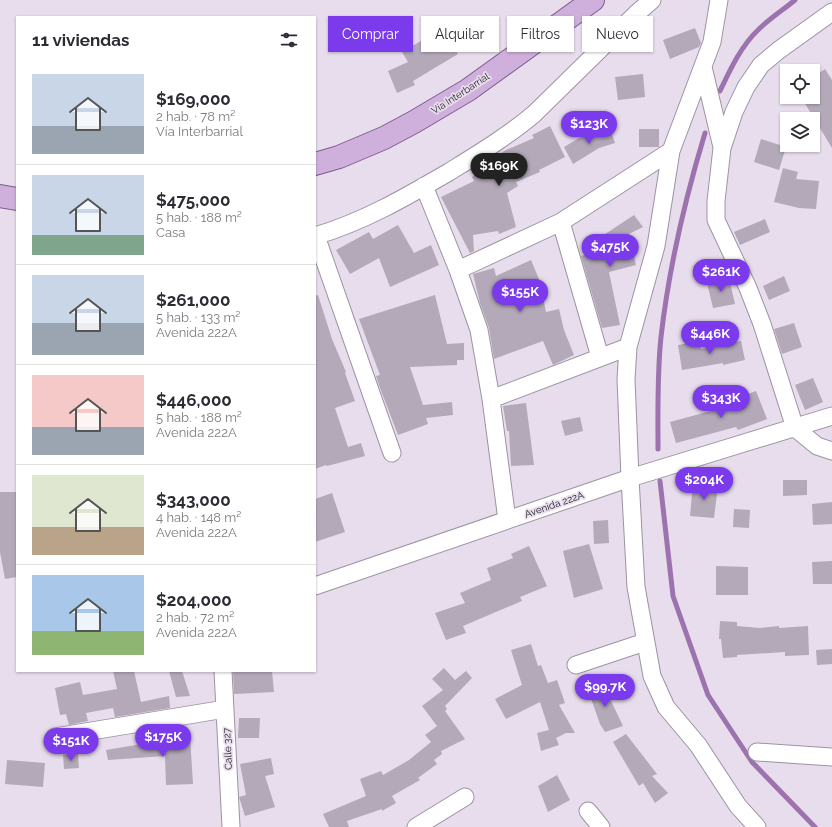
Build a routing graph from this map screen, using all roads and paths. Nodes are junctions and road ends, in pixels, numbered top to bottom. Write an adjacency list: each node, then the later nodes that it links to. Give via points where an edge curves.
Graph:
1 (593, 0): 8 (main road, Vía Interbarrial, via 468,90 414,122 384,138)
2 (652, 0): 9 (street, via 519,127)
3 (719, 0): 5 (street, via 712,42)
4 (832, 12): 6 (street, via 761,65 746,87 734,112)
5 (703, 67): 6 (street); 7 (street)
6 (722, 148): 20 (street, via 716,220 762,324)
7 (671, 151): 12 (street); 16 (street, via 656,246)
8 (316, 164)
9 (424, 186): 13 (street, via 357,221); 15 (street)
10 (0, 196): 11 (main road)
11 (16, 199)
12 (561, 222): 15 (street); 17 (street)
13 (316, 236)
14 (316, 239): 22 (street)
15 (458, 270): 18 (street, via 479,330)
16 (628, 347): 17 (street); 23 (street, via 626,379)
17 (600, 357): 18 (street)
18 (491, 399): 24 (street)
19 (832, 416): 20 (street, Avenida 222A)
20 (795, 428): 21 (street, via 817,446); 23 (street, Avenida 222A)
21 (832, 451)
22 (392, 454)
23 (630, 478): 24 (street, Avenida 222A); 26 (street, via 636,587)
24 (507, 520): 25 (street, Avenida 222A)
25 (316, 586)
26 (645, 642): 27 (street); 38 (street, via 652,676 666,707 698,745 738,806)
27 (576, 664)
28 (224, 672): 29 (street, Calle 327)
29 (225, 709): 30 (street); 35 (street, Calle 327)
30 (55, 737)
31 (757, 752): 32 (street)
32 (832, 756)
33 (465, 797): 36 (street)
34 (588, 811): 37 (street)
35 (231, 827)
36 (416, 827)
37 (601, 827)
38 (758, 827)

